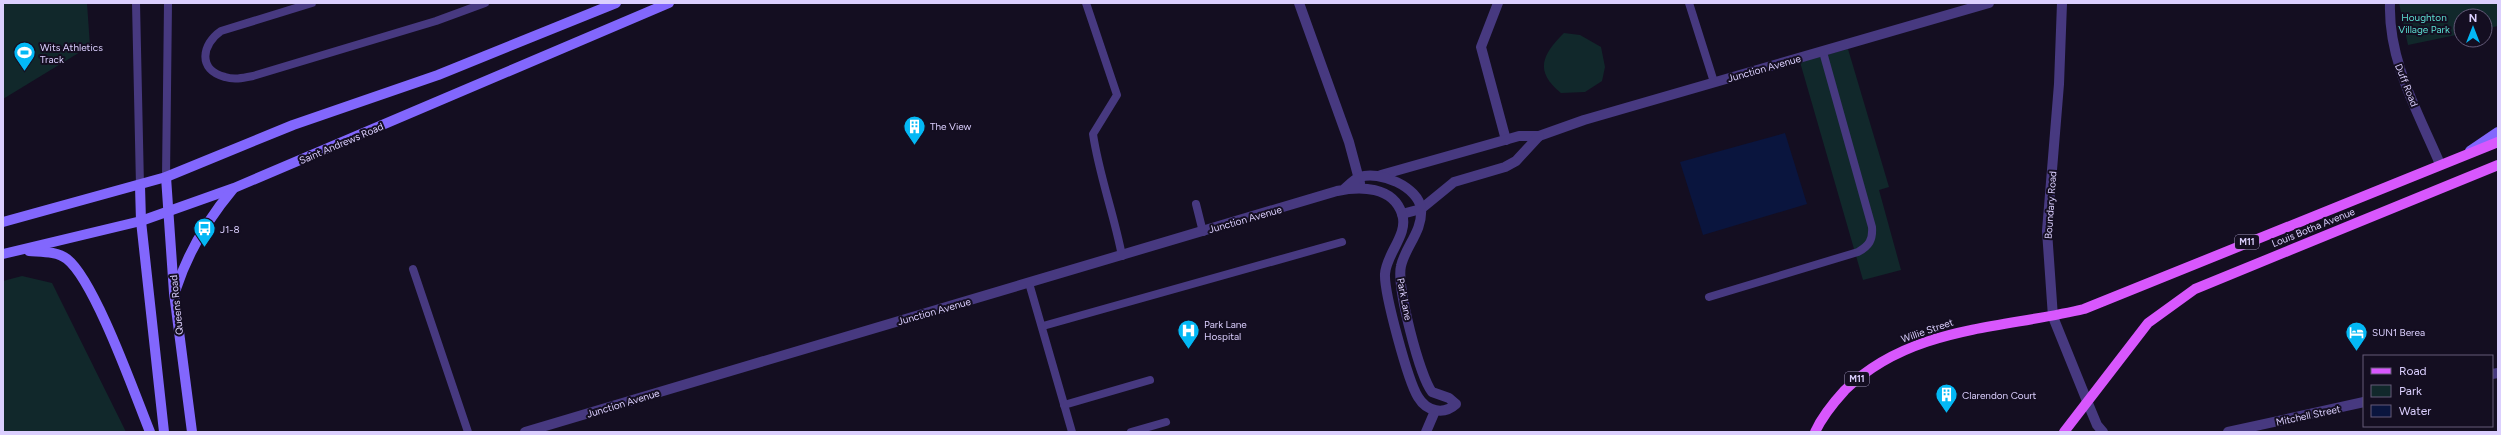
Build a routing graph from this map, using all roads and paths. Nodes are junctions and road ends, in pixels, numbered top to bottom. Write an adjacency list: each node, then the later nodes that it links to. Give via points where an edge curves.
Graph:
1 (136, 3): 26 (lane)
2 (168, 3): 24 (lane)
3 (312, 3): 4 (lane, via 221,31 210,38 206,45 205,58 208,66 223,77 235,79 253,76 436,21)
4 (485, 3)
5 (616, 3): 24 (main road, via 438,75 293,125)
6 (669, 3): 27 (main road, Saint Andrews Road)
7 (1086, 3): 40 (lane, via 1117,95 1093,134 1098,168 1116,225)
8 (1299, 3): 25 (street, via 1349,142)
9 (1498, 3): 18 (street, via 1481,47)
10 (1689, 3): 15 (lane)
11 (1989, 3): 14 (street, Junction Avenue)
12 (2062, 3): 45 (street, Boundary Road, via 2059,84 2047,231)
13 (2390, 3): 21 (street, Duff Road, via 2389,22 2397,63)
14 (1823, 52): 15 (street, Junction Avenue); 44 (lane, via 1872,227 1872,238 1868,247)
15 (1714, 82): 17 (street, Junction Avenue, via 1584,120)
16 (2498, 132): 20 (main road)
17 (1539, 136): 18 (street, Junction Avenue, via 1519,136); 31 (street, Junction Avenue, via 1516,161 1505,167 1454,182)
18 (1506, 140): 23 (street, Junction Avenue)
19 (2498, 142): 20 (main road, Louis Botha Avenue / M11)
20 (2464, 155): 21 (main road, Louis Botha Avenue / M11)
21 (2440, 164): 45 (main road, Louis Botha Avenue / M11, via 2122,295 2084,309)
22 (2498, 165): 48 (main road, Louis Botha Avenue / M11, via 2195,289 2148,323)
23 (1381, 175): 25 (street); 31 (street, via 1408,190)
24 (166, 177): 26 (main road); 32 (main road, Queens Road)
25 (1358, 177): 28 (street); 29 (street, Junction Avenue)
26 (140, 186): 34 (main road); 35 (main road)
27 (234, 188): 32 (main road, Saint Andrews Road); 43 (main road, via 214,213 190,251)
28 (1362, 188): 29 (street, Junction Avenue); 33 (street, Junction Avenue, via 1383,192)
29 (1343, 190): 36 (street, Junction Avenue)
30 (1196, 204): 36 (lane)
31 (1421, 209): 33 (street, Junction Avenue); 51 (street, Park Lane, via 1418,228 1399,274 1424,378 1432,392 1449,398 1456,404 1450,409)
32 (167, 213): 34 (main road, Saint Andrews Road); 43 (main road, Queens Road)
33 (1402, 214): 51 (street, Park Lane, via 1402,230 1387,263 1387,290 1403,357 1418,397)
34 (141, 221): 38 (main road, Saint Andrews Road); 55 (main road)
35 (3, 222)
36 (1203, 232): 40 (street, Junction Avenue)
37 (1342, 242): 46 (lane)
38 (21, 250): 39 (main road, Saint Andrews Road); 54 (main road, via 53,253 67,259 78,271 111,336)
39 (3, 254)
40 (1122, 256): 42 (street, Junction Avenue)
41 (413, 268): 57 (lane)
42 (1029, 284): 46 (lane); 58 (street, Junction Avenue)
43 (174, 293): 56 (main road, Queens Road)
44 (1709, 297)
45 (2053, 316): 48 (street, Boundary Road); 53 (main road, Willie Street / M11, via 1977,328 1914,345 1856,379 1838,397)
46 (1042, 326): 50 (lane)
47 (1150, 380): 50 (lane)
48 (2087, 402): 62 (main road, M11); 63 (street)
49 (2363, 402): 64 (street, Mitchell Street)
50 (1064, 405): 59 (lane)
51 (1435, 411): 61 (street)
52 (1166, 422): 60 (lane)
53 (1815, 430)
54 (150, 432)
55 (164, 432)
56 (192, 432)
57 (468, 432)
58 (525, 432)
59 (1072, 432)
60 (1131, 432)
61 (1426, 432)
62 (2064, 432)
63 (2103, 432)
64 (2228, 432)

